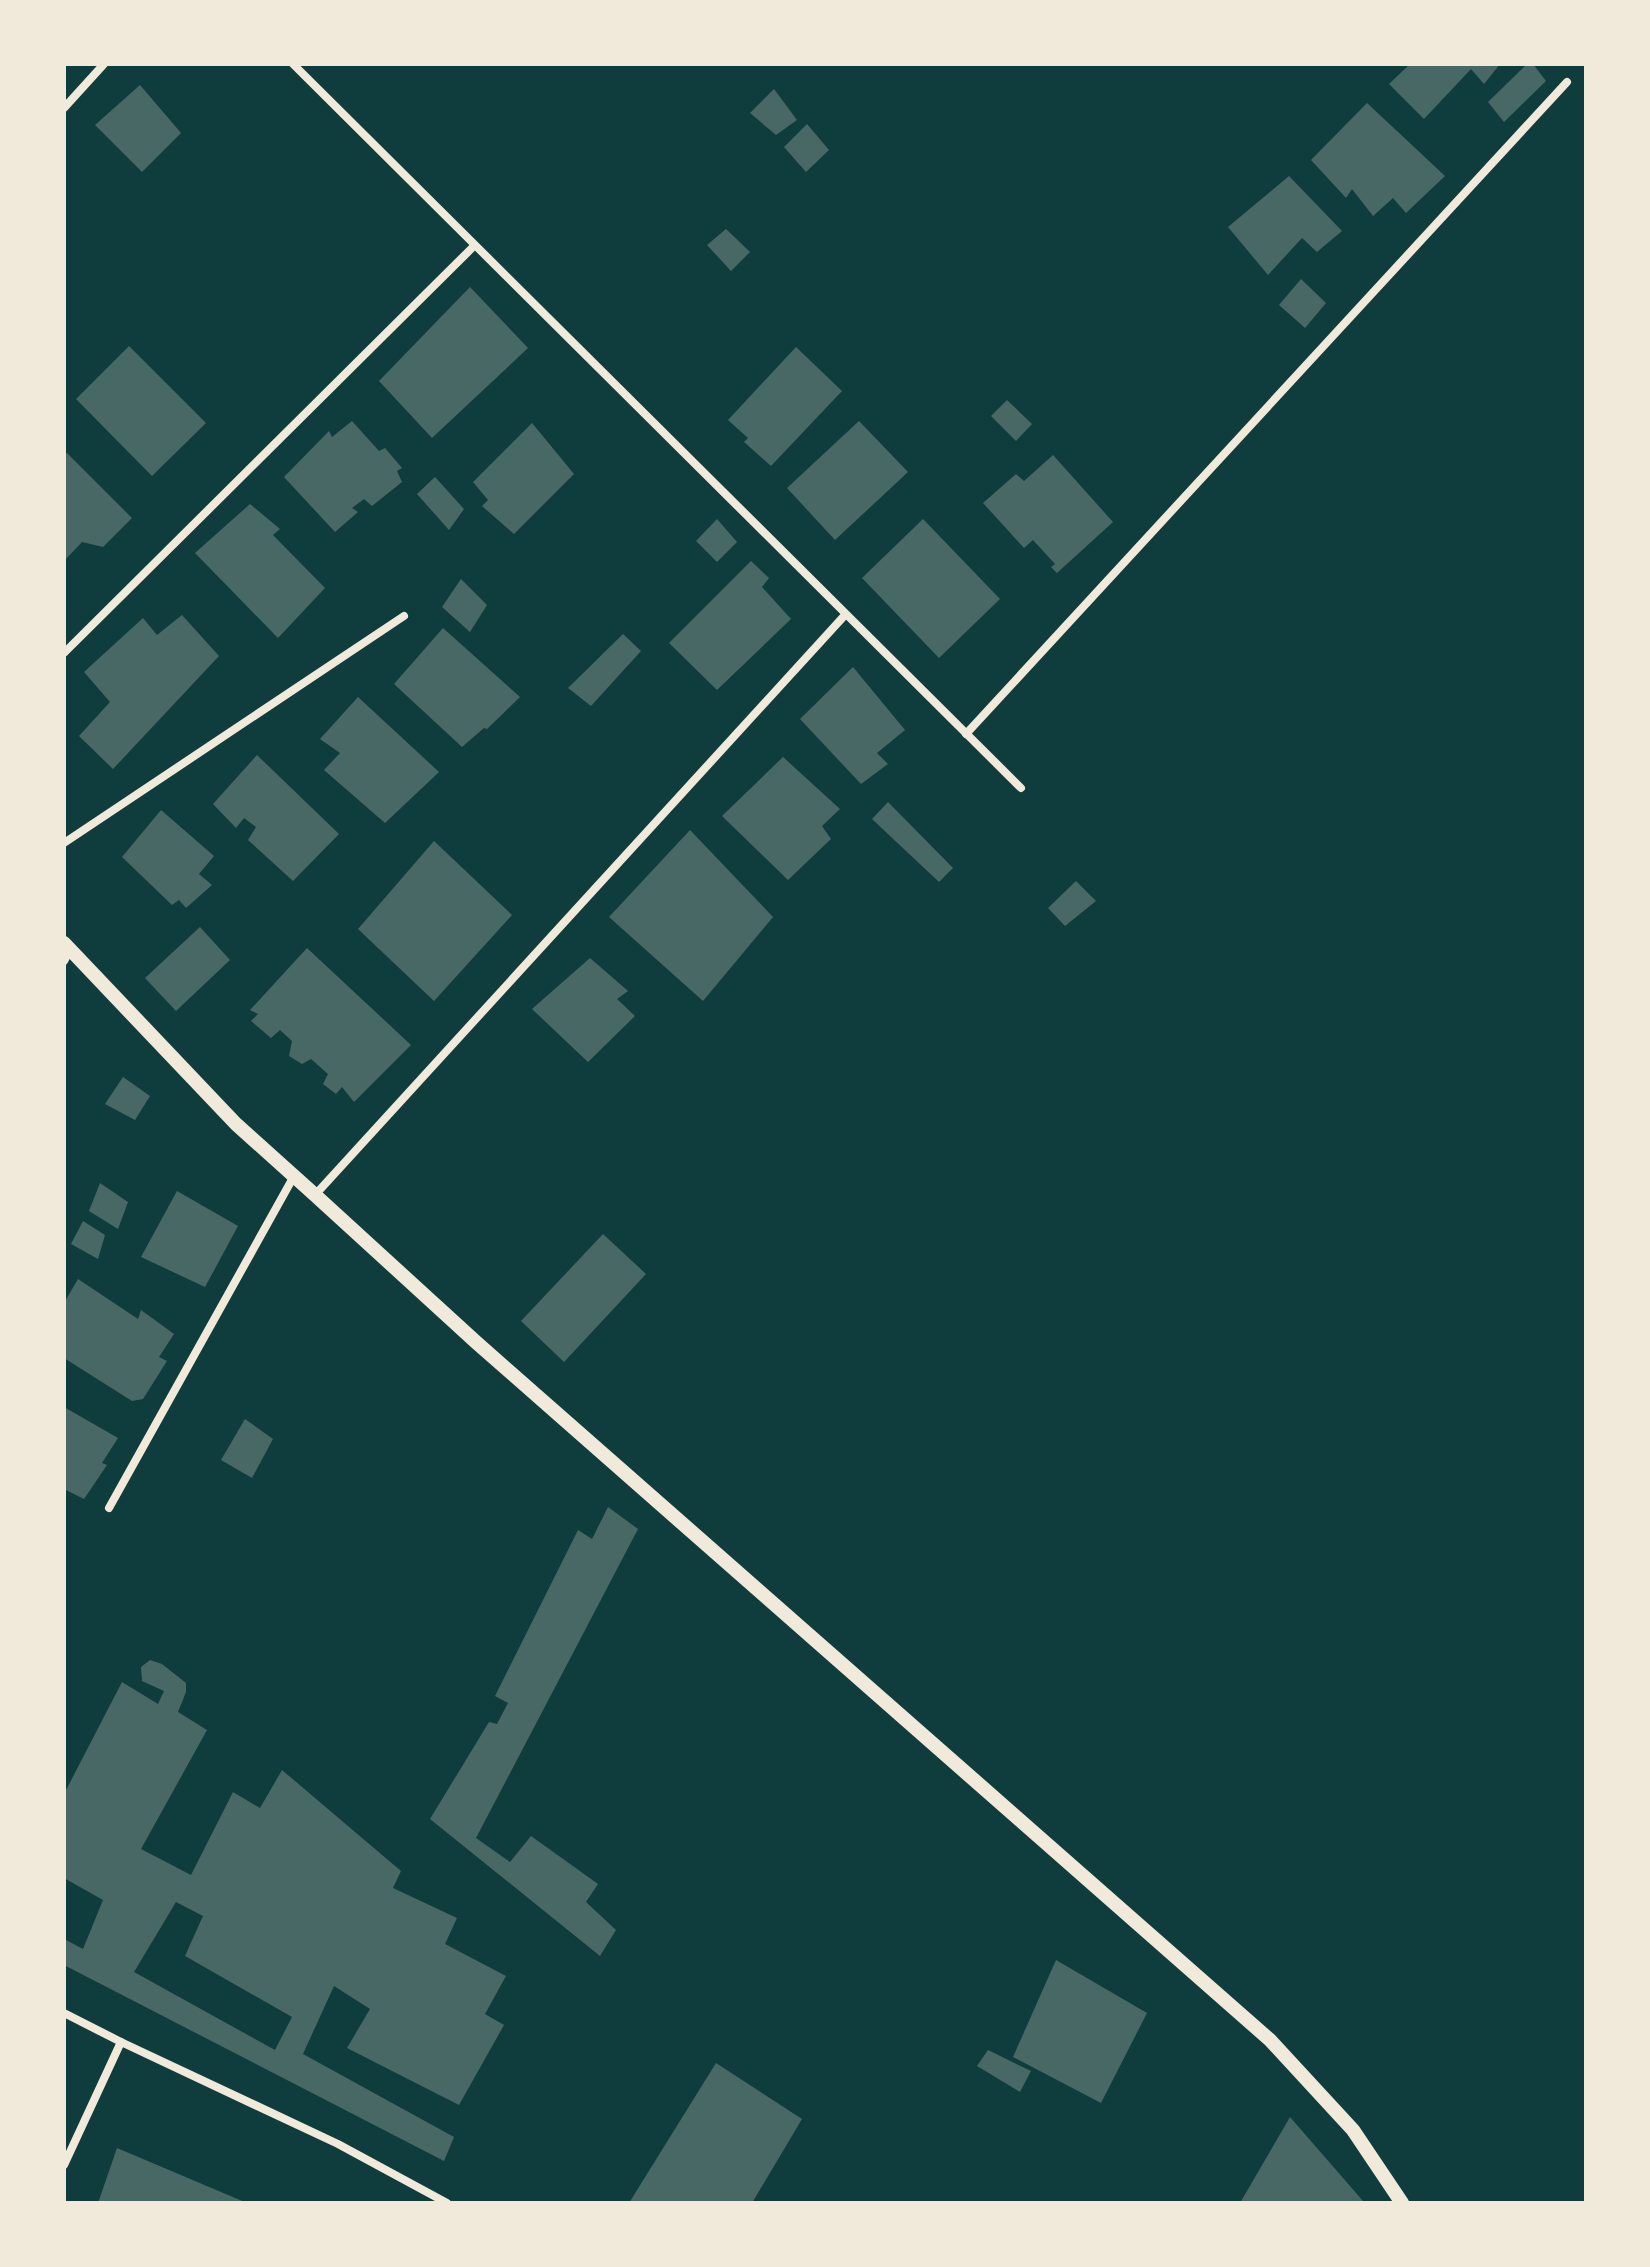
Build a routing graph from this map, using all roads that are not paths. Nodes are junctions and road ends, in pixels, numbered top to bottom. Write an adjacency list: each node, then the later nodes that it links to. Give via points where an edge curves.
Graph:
1 (104, 64): 4 (street)
2 (293, 64): 5 (street)
3 (1567, 82): 9 (street)
4 (64, 108)
5 (474, 246): 6 (street); 8 (street)
6 (845, 615): 9 (street); 14 (street)
7 (404, 616): 11 (street)
8 (64, 653)
9 (966, 734): 10 (street)
10 (1021, 788)
11 (64, 843)
12 (66, 951): 13 (street)
13 (294, 1176): 14 (street); 15 (street)
14 (315, 1195): 20 (street, via 1270,2040 1353,2130)
15 (109, 1508)
16 (64, 2013): 17 (street)
17 (121, 2042): 18 (street); 19 (street, via 338,2144)
18 (64, 2165)
19 (447, 2203)
20 (1402, 2203)

